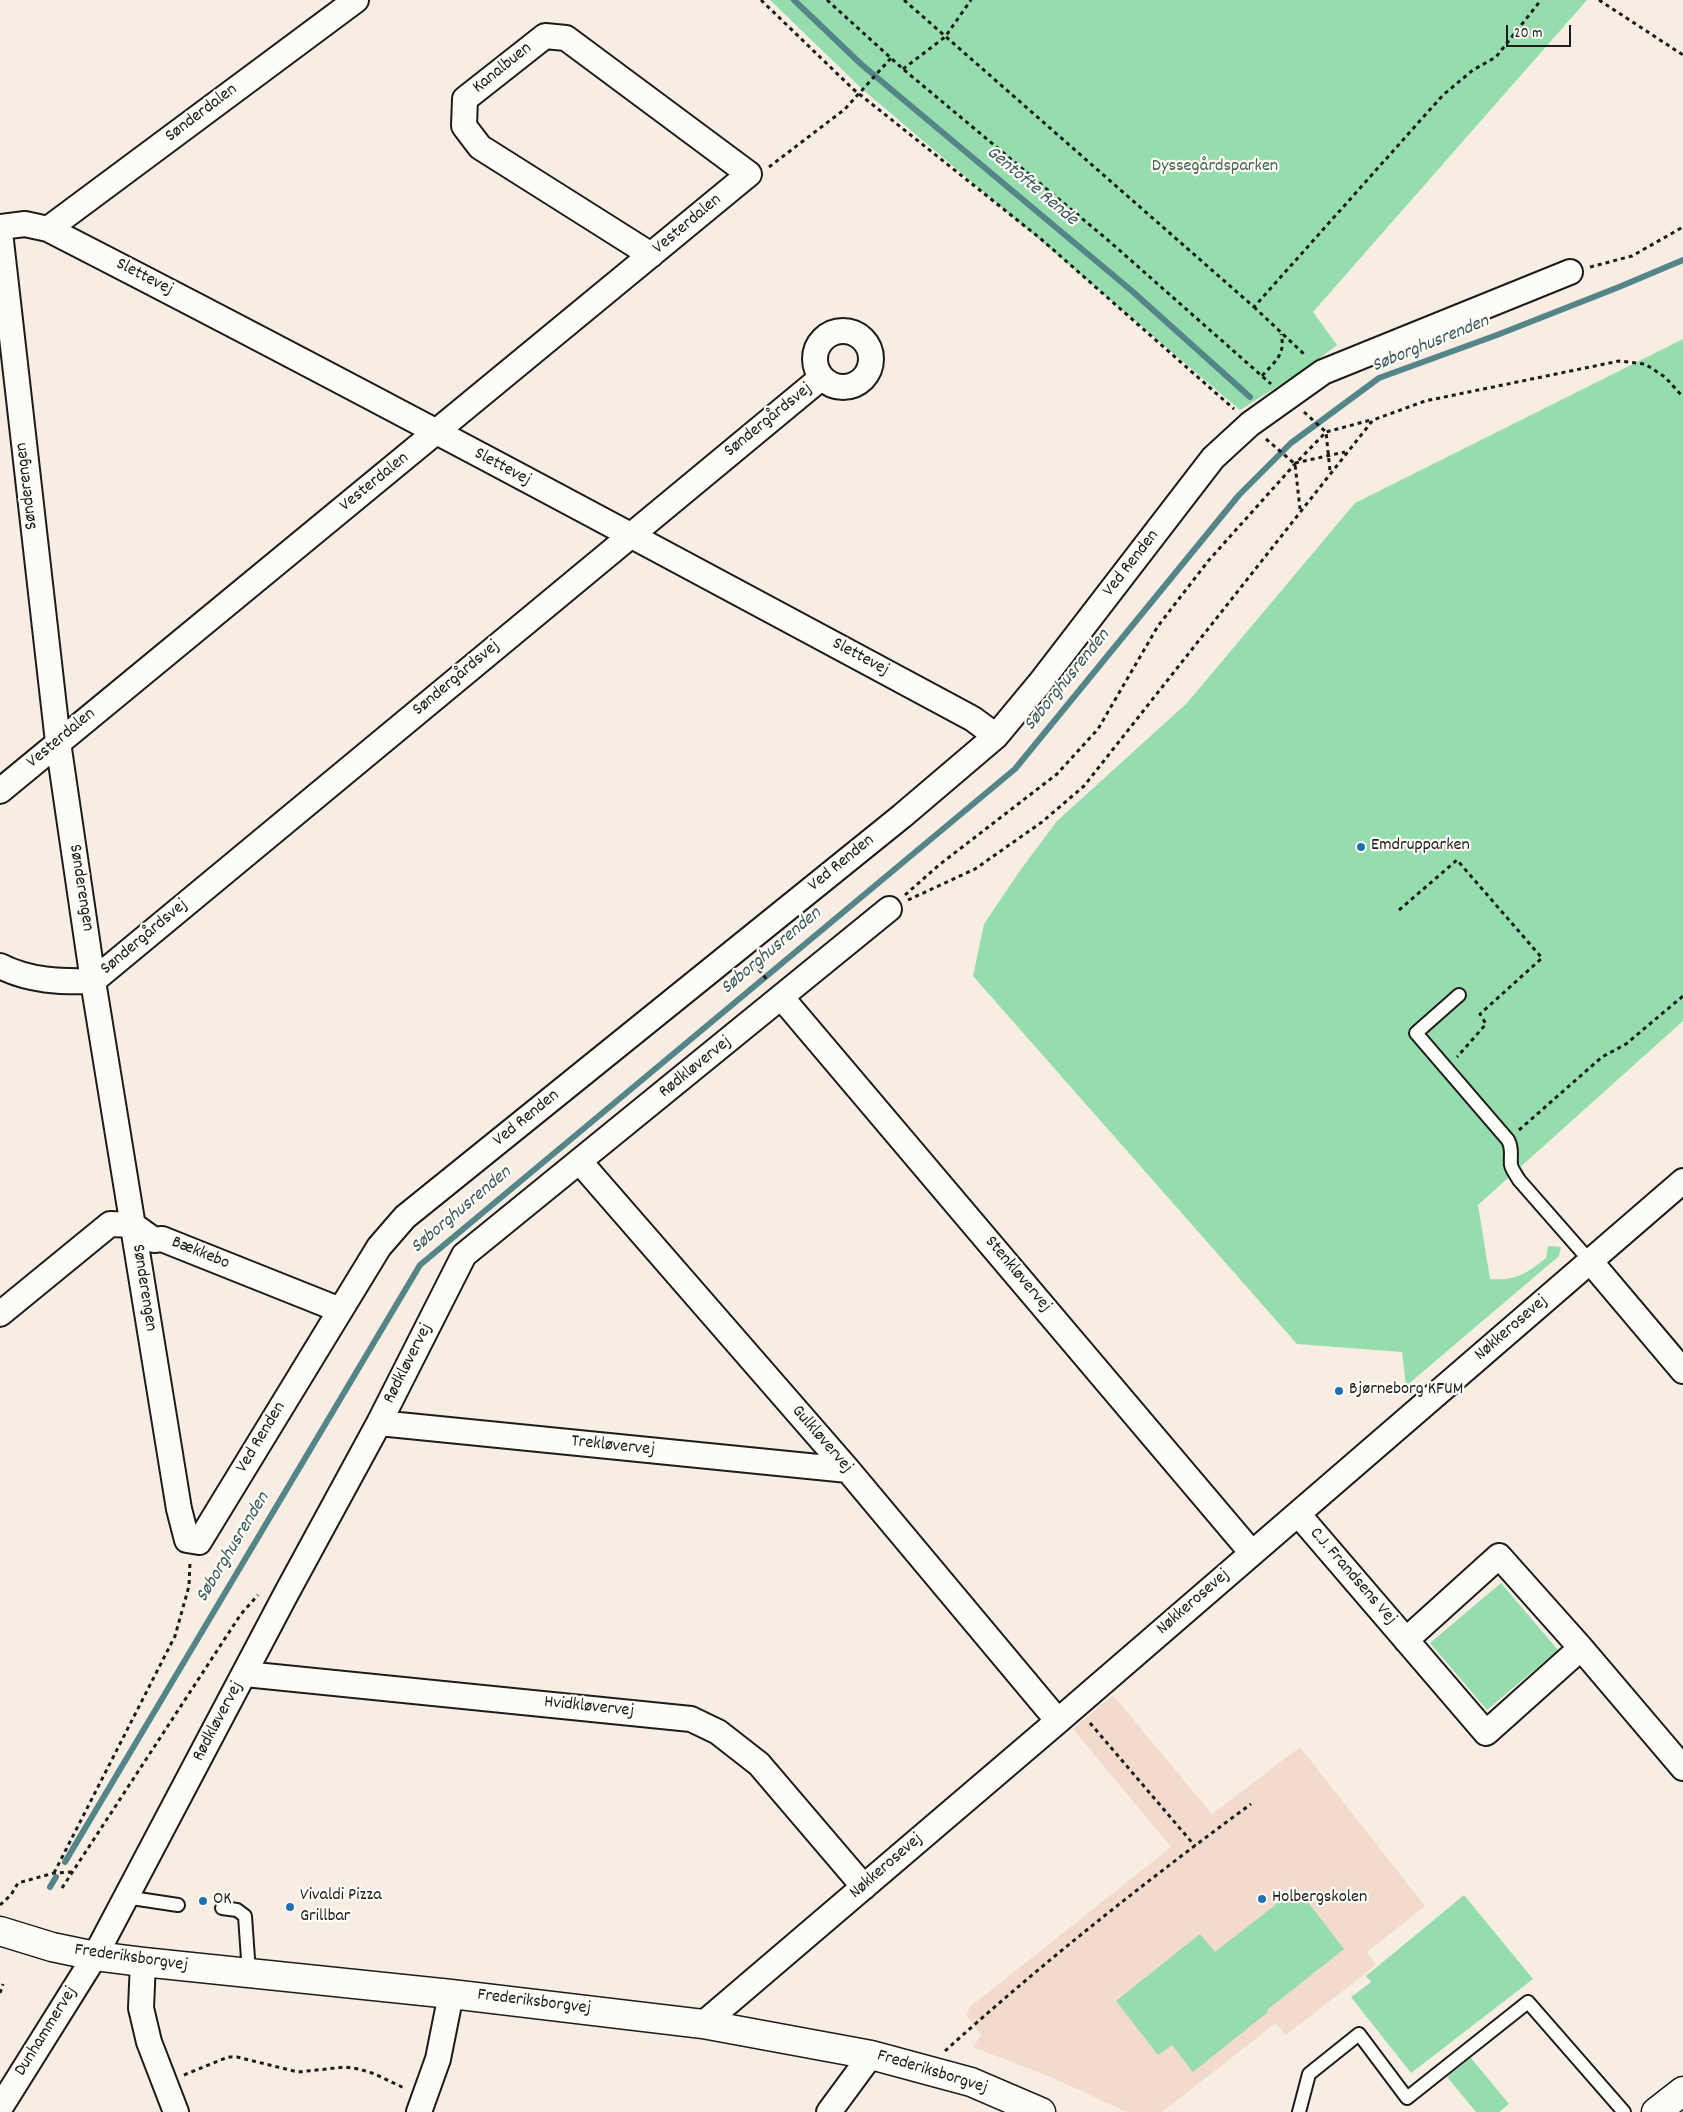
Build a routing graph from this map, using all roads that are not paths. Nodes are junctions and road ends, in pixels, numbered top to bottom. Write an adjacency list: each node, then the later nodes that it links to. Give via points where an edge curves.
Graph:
1 (356, 0): 4 (street, Sønderdalen)
2 (749, 174): 6 (street, Vesterdalen); 6 (street, Kanalbuen, via 566,38 545,36 465,99 464,126 480,146)
3 (0, 227): 4 (street, Slettevej, via 25,224)
4 (48, 229): 10 (street, Slettevej)
5 (0, 232): 7 (street, Sønderengen)
6 (651, 255): 10 (street, Vesterdalen)
7 (1, 265): 13 (street, Sønderengen)
8 (1570, 272): 12 (street, Ved Renden, via 1323,372 1293,403 1214,458 1040,684)
9 (821, 378): 11 (street, Søndergårdsvej)
10 (436, 433): 11 (street, Slettevej); 13 (street, Vesterdalen)
11 (631, 535): 12 (street, Slettevej, via 974,719); 17 (street, Søndergårdsvej)
12 (996, 736): 24 (street, Ved Renden, via 902,816 405,1217 379,1247)
13 (58, 742): 14 (street, Vesterdalen); 17 (street, Sønderengen)
14 (0, 791)
15 (889, 909): 19 (street, Rødkløvervej)
16 (2, 970): 17 (street, via 62,982)
17 (93, 981): 22 (street, Sønderengen)
18 (1459, 995): 23 (lane, via 1416,1033 1508,1140 1513,1156 1511,1165 1519,1180)
19 (782, 998): 20 (street, Rødkløvervej); 31 (street, Stenkløvervej)
20 (580, 1162): 27 (street, Rødkløvervej, via 464,1255); 28 (street, Gulkløvervej)
21 (1683, 1181): 23 (street, Nøkkerosevej)
22 (133, 1225): 24 (street, Bækkebo, via 154,1240 162,1239); 25 (street, via 110,1224); 30 (street, Sønderengen, via 179,1510)
23 (1590, 1261): 26 (street); 29 (street, Nøkkerosevej)
24 (340, 1310): 30 (street, Ved Renden, via 199,1542)
25 (0, 1314)
26 (1683, 1371)
27 (378, 1423): 28 (street, Trekløvervej); 34 (street, Rødkløvervej)
28 (848, 1470): 35 (street, Gulkløvervej)
29 (1298, 1514): 31 (street, Nøkkerosevej); 32 (street, C.J. Frandsens Vej)
30 (187, 1540)
31 (1252, 1553): 35 (street, Nøkkerosevej)
32 (1406, 1640): 33 (street, C.J. Frandsens Vej, via 1499,1556); 33 (street, C.J. Frandsens Vej, via 1486,1733)
33 (1581, 1648): 36 (street, C.J. Frandsens Vej)
34 (245, 1674): 37 (street, Hvidkløvervej, via 691,1719 718,1732 759,1764); 38 (street, Rødkløvervej)
35 (1066, 1713): 37 (street, Nøkkerosevej)
36 (1683, 1768)
37 (864, 1887): 46 (street, Nøkkerosevej)
38 (125, 1897): 39 (lane); 42 (street, Rødkløvervej)
39 (178, 1905)
40 (222, 1908): 44 (lane, via 237,1910 245,1916)
41 (6, 1931): 42 (street, Frederiksborgvej, via 52,1947)
42 (95, 1956): 43 (street, Frederiksborgvej); 50 (street, Dunhammervej)
43 (143, 1962): 44 (street, Frederiksborgvej); 51 (street, via 141,2008 149,2042)
44 (249, 1973): 45 (street, Frederiksborgvej)
45 (451, 1994): 46 (street, Frederiksborgvej); 49 (street, via 438,2059)
46 (703, 2024): 47 (street, Frederiksborgvej)
47 (871, 2055): 52 (street); 53 (street, Frederiksborgvej, via 971,2082)
48 (1683, 2091): 56 (street)
49 (421, 2106)
50 (0, 2108)
51 (176, 2112)
52 (829, 2112)
53 (1042, 2112)
54 (1300, 2112): 55 (lane, via 1309,2074 1359,2034 1407,2098 1528,2002)
55 (1624, 2112)
56 (1656, 2112)

